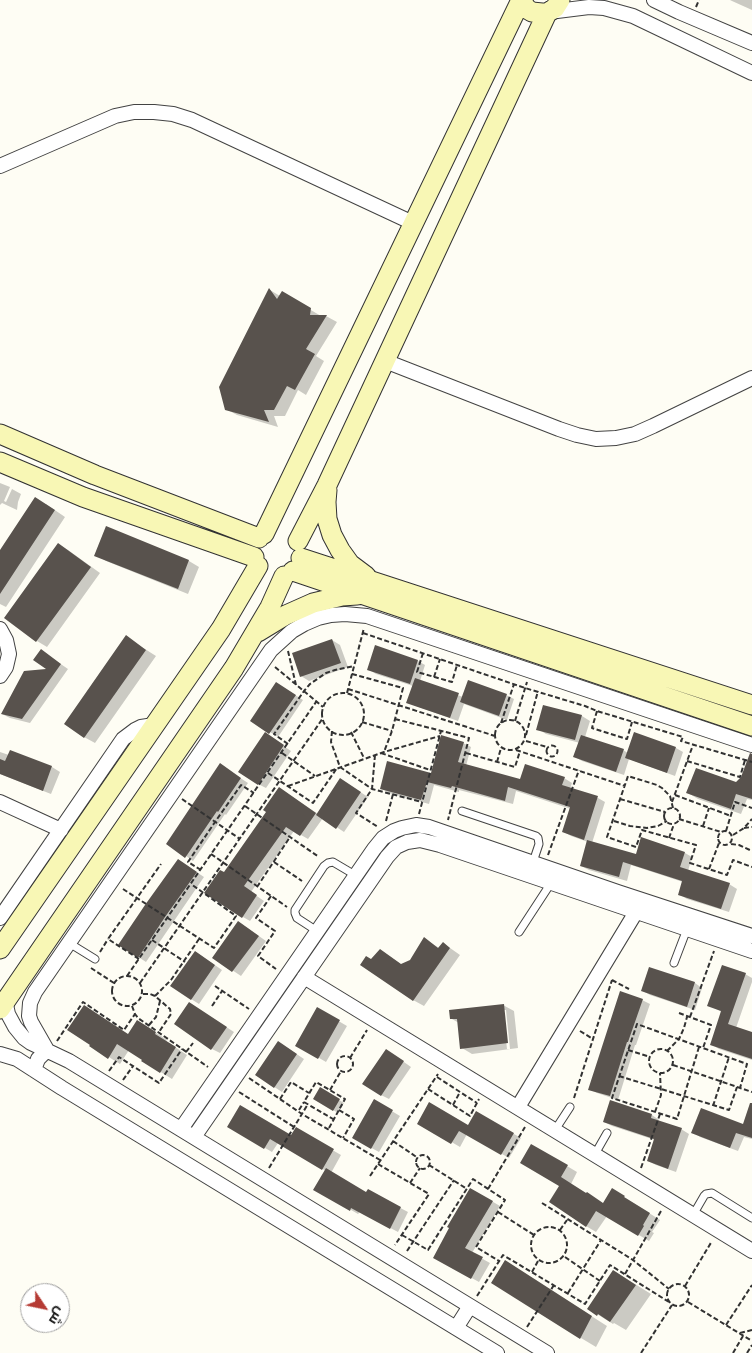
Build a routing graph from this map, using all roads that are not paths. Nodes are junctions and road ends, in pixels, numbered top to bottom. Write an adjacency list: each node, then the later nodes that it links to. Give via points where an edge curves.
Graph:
1 (521, 0): 3 (street, via 532,12 542,14); 7 (street)
2 (654, 0): 4 (street)
3 (552, 8): 5 (street, via 604,8 633,16); 8 (street)
4 (752, 43)
5 (752, 73)
6 (0, 166): 7 (street, via 115,116 134,112 173,114)
7 (413, 222): 15 (street)
8 (385, 361): 9 (street, via 559,429 596,439 635,434); 13 (street)
9 (752, 378)
10 (0, 434): 12 (street)
11 (0, 462): 14 (street)
12 (95, 475): 14 (street); 15 (street)
13 (327, 485): 17 (street); 18 (street, via 327,519 336,543 350,564)
14 (83, 497): 16 (street)
15 (261, 536): 16 (street, via 254,547); 17 (street, via 273,529 292,534)
16 (256, 562): 17 (street, via 261,570 274,577); 22 (street)
17 (294, 562): 18 (street); 19 (street); 23 (street)
18 (378, 583): 20 (street)
19 (363, 595): 20 (street); 23 (street, via 313,603)
20 (462, 619): 26 (street); 28 (street)
21 (0, 629): 25 (street, via 8,654 6,667)
22 (221, 629): 24 (street, via 234,630 240,637); 27 (street)
23 (253, 636): 24 (street)
24 (234, 668): 48 (street)
25 (0, 676)
26 (752, 705)
27 (154, 725): 32 (street, via 135,730 123,739); 43 (street)
28 (752, 726)
29 (752, 745): 42 (street, via 367,616 324,617 292,631 271,650)
30 (0, 802): 32 (street)
31 (462, 811): 33 (lane, via 536,836)
32 (61, 830): 37 (street)
33 (539, 864): 34 (street, via 429,826 383,828 379,842); 41 (street)
34 (356, 876): 39 (street); 39 (lane, via 333,862 324,866 295,913 297,918)
35 (551, 883): 36 (street); 40 (lane); 47 (street, via 430,842 414,840 402,844 387,857)
36 (636, 912): 38 (street); 53 (street)
37 (0, 918)
38 (687, 929): 44 (street); 46 (lane)
39 (317, 931): 54 (street)
40 (519, 932)
41 (752, 936)
42 (69, 942): 45 (lane); 49 (street, via 34,992 30,1003 31,1022)
43 (0, 949)
44 (752, 951)
45 (95, 959)
46 (674, 963)
47 (304, 977): 53 (street); 57 (street)
48 (3, 1005): 49 (street, via 24,1038)
49 (48, 1051): 51 (street, via 38,1059); 54 (street)
50 (0, 1054): 51 (street, via 17,1059)
51 (34, 1070): 63 (street)
52 (570, 1107): 55 (lane)
53 (518, 1108): 55 (street)
54 (181, 1129): 57 (street)
55 (555, 1130): 58 (street)
56 (607, 1133): 58 (lane)
57 (194, 1137): 62 (street)
58 (594, 1154): 59 (street)
59 (693, 1214): 60 (lane, via 704,1196 712,1193); 61 (street)
60 (752, 1218)
61 (751, 1249)
62 (470, 1306): 63 (street); 65 (street)
63 (456, 1328): 64 (street)
64 (497, 1353)
65 (547, 1353)

